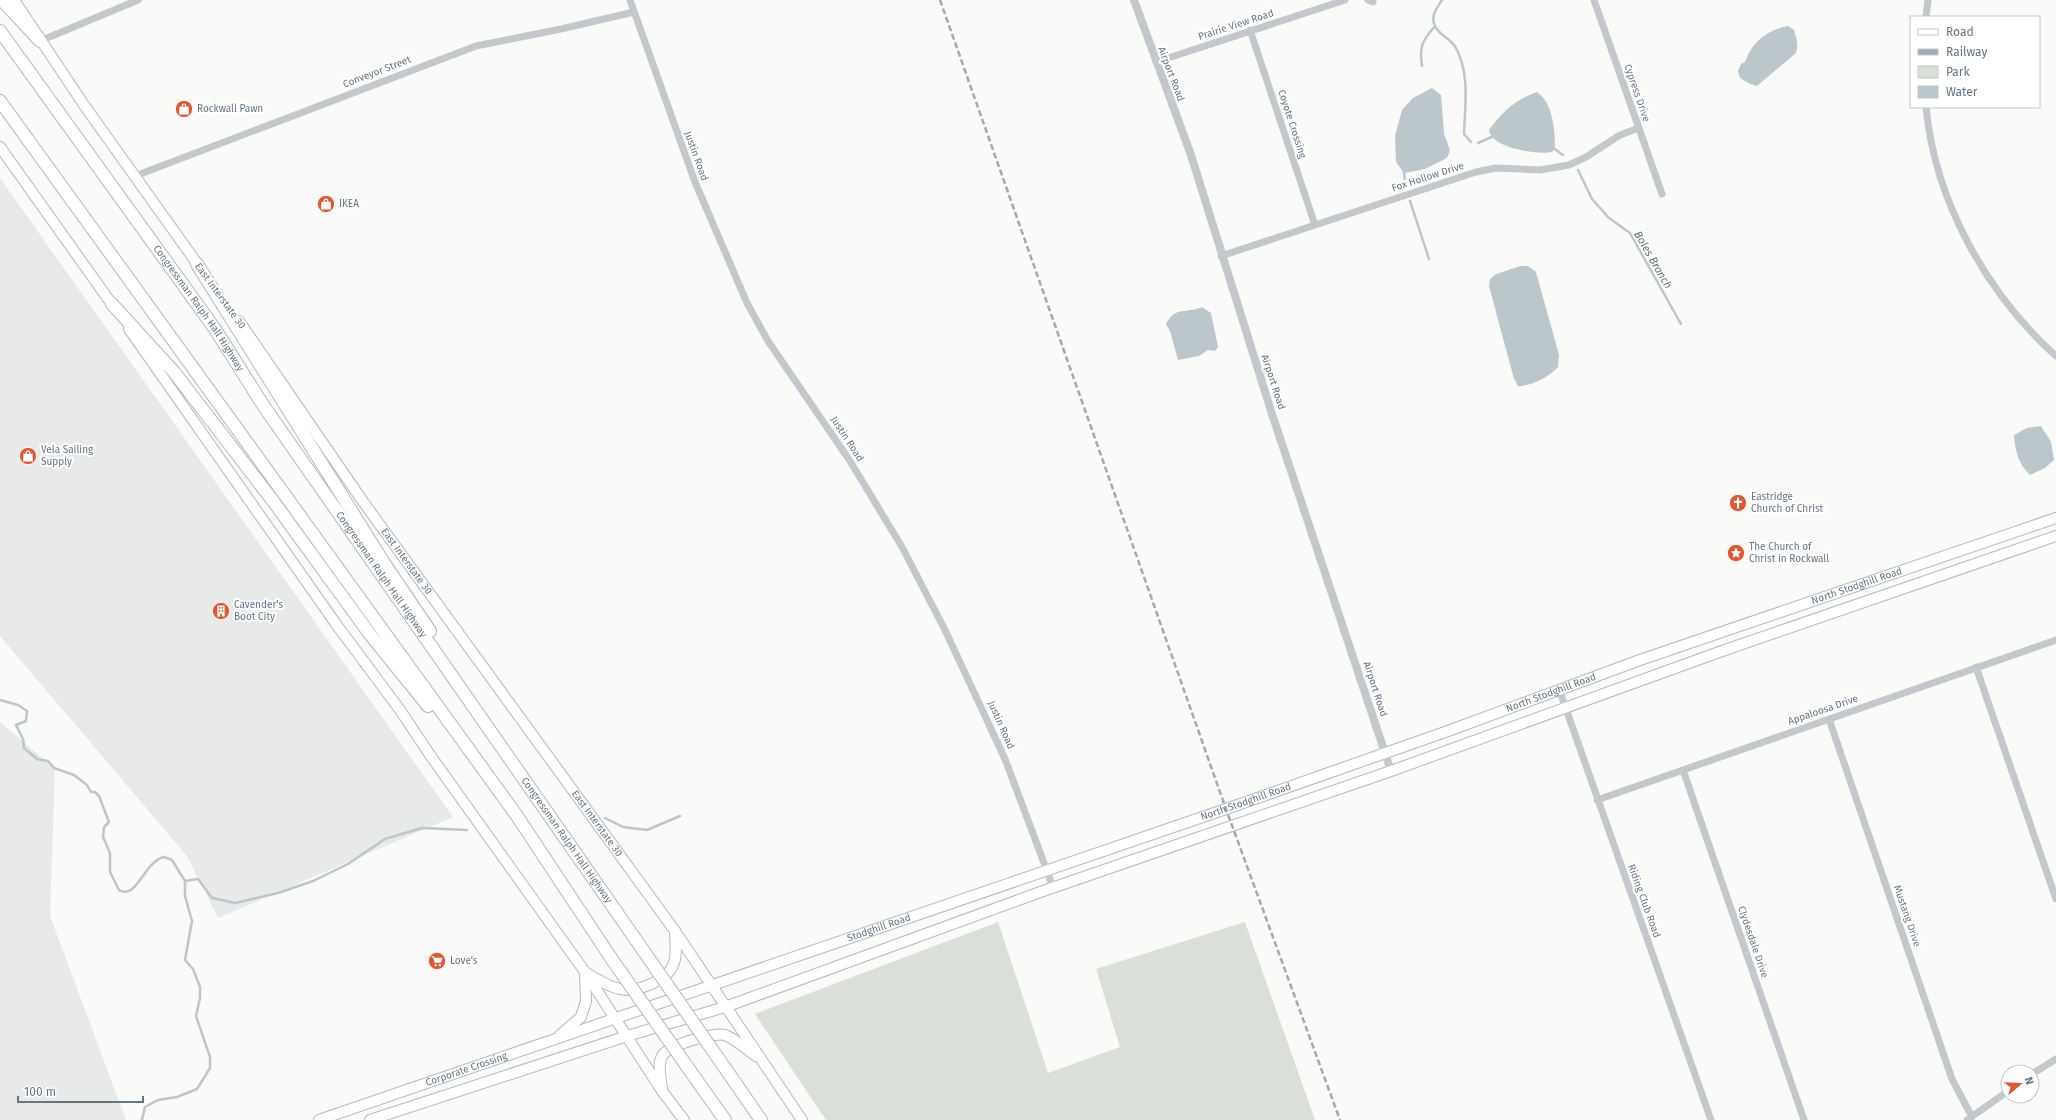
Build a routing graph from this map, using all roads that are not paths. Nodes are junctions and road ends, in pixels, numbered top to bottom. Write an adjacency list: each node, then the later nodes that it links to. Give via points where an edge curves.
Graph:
1 (2, 0): 13 (highway)
2 (14, 0): 13 (main road, East Interstate 30)
3 (138, 0): 13 (street)
4 (630, 0): 9 (street, Justin Road)
5 (1134, 0): 14 (street, Airport Road)
6 (1345, 0): 11 (street, Prairie View Road)
7 (1594, 0): 17 (street, Cypress Drive)
8 (1928, 0): 10 (street)
9 (634, 12): 19 (street, Conveyor Street, via 476,46); 39 (street, Justin Road, via 695,182 747,303 768,341 850,461 924,588 978,697 1005,759)
10 (1926, 16)
11 (1250, 30): 14 (street, Prairie View Road); 21 (street, Coyote Crossing)
12 (0, 31): 35 (highway, Congressman Ralph Hall Highway, via 215,329 262,405)
13 (40, 41): 19 (main road, East Interstate 30)
14 (1156, 62): 22 (street, Airport Road, via 1185,139)
15 (0, 101): 33 (highway)
16 (1926, 108): 25 (street, via 1931,143 1941,179 1956,219 1971,248 2000,294)
17 (1639, 128): 20 (street, Cypress Drive); 21 (street, Fox Hollow Drive, via 1620,135 1569,165 1540,170 1496,168 1476,172)
18 (0, 147): 24 (main road)
19 (134, 176): 23 (main road, East Interstate 30)
20 (1662, 194)
21 (1315, 225): 22 (street, Fox Hollow Drive)
22 (1221, 256): 34 (street, Airport Road)
23 (197, 264): 35 (highway, via 384,563 493,725); 42 (main road, East Interstate 30, via 268,361 360,497)
24 (112, 304): 33 (highway, via 174,372 273,501 369,633 437,716); 43 (main road, via 336,624 400,710)
25 (2056, 356)
26 (2056, 518): 30 (main road, North Stodghill Road)
27 (2056, 536): 31 (main road, North Stodghill Road)
28 (2056, 640): 29 (street, Appaloosa Drive)
29 (1976, 667): 32 (street, Appaloosa Drive); 41 (street)
30 (1559, 689): 31 (street, Riding Club Road); 34 (main road, North Stodghill Road)
31 (1565, 708): 37 (main road, North Stodghill Road); 38 (street, Riding Club Road)
32 (1829, 719): 36 (street, Appaloosa Drive); 54 (street, Mustang Drive, via 1952,1080)
33 (463, 741): 58 (highway, bridge)
34 (1386, 753): 37 (street, Airport Road); 39 (main road, North Stodghill Road)
35 (516, 768): 59 (highway, Congressman Ralph Hall Highway, bridge)
36 (1683, 770): 38 (street, Appaloosa Drive); 62 (street, Clydesdale Drive)
37 (1391, 771): 40 (main road, North Stodghill Road)
38 (1597, 800): 61 (street, Riding Club Road)
39 (1047, 871): 40 (street, Justin Road); 44 (main road, Stodghill Road)
40 (1053, 887): 45 (main road)
41 (2056, 899)
42 (675, 931): 43 (main road, via 676,956 673,966 668,974 647,986 638,989 618,989); 44 (main road, East Interstate 30)
43 (585, 972): 46 (main road); 48 (main road, via 586,1000 581,1017)
44 (711, 986): 45 (main road, East Interstate 30); 46 (main road, Stodghill Road)
45 (725, 1007): 47 (main road, Corporate Crossing); 50 (main road, East Interstate 30)
46 (615, 1018): 47 (main road); 48 (main road, Corporate Crossing)
47 (627, 1036): 52 (main road); 55 (main road, Corporate Crossing)
48 (556, 1039): 56 (main road, Corporate Crossing)
49 (2056, 1059): 51 (street)
50 (763, 1061): 52 (main road, via 725,1035 687,1042 669,1048 663,1054 660,1063); 60 (main road, East Interstate 30)
51 (2040, 1069)
52 (662, 1091): 57 (main road)
53 (2000, 1097): 54 (street)
54 (1970, 1118)
55 (376, 1119)
56 (319, 1120)
57 (684, 1120)
58 (725, 1120)
59 (761, 1120)
60 (802, 1120)
61 (1711, 1120)
62 (1804, 1120)

